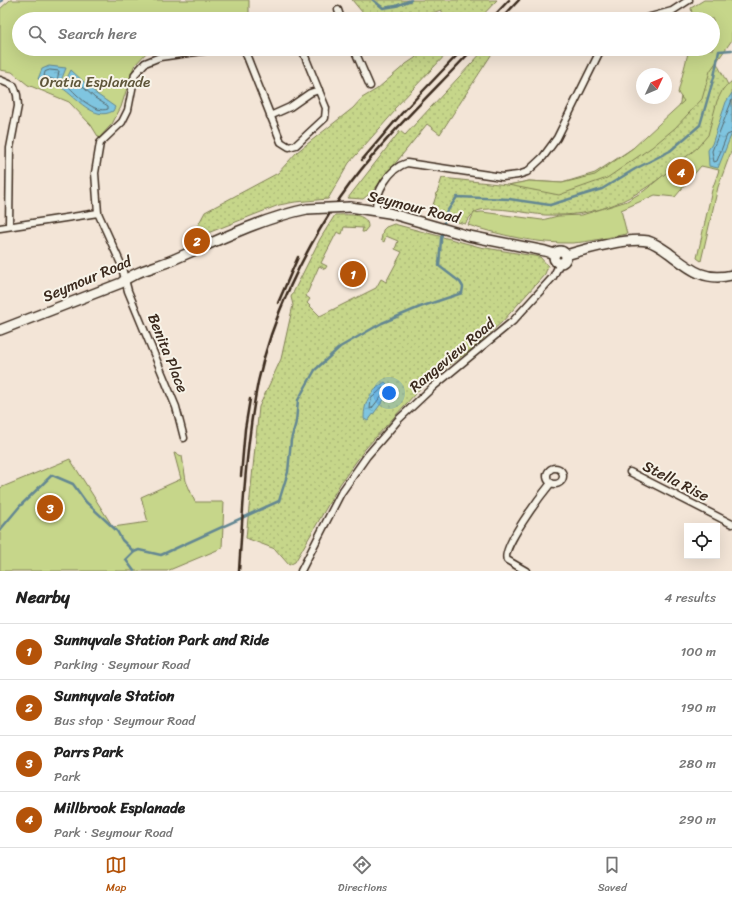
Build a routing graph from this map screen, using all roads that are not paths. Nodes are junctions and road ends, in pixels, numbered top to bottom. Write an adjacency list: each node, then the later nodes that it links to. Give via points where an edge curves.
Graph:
1 (689, 0): 2 (street)
2 (668, 12)
3 (167, 56): 13 (street, via 145,63 135,74 128,110 122,122 100,143 95,173)
4 (247, 56): 11 (street)
5 (305, 56): 10 (street)
6 (357, 56): 9 (street)
7 (598, 56): 12 (street, via 561,132 543,157 527,172 502,178 407,163 395,170 382,187 377,196)
8 (0, 80): 14 (street, via 14,86 18,94 10,148)
9 (370, 86)
10 (319, 90): 11 (street); 11 (street, via 326,108 325,118 296,145 289,147 281,142)
11 (270, 116)
12 (376, 210): 16 (main road, Seymour Road, via 447,231); 20 (main road, Seymour Road, bridge, via 350,207 307,209 282,215)
13 (98, 213): 14 (street); 20 (street, Benita Place, via 122,264)
14 (9, 226): 15 (street)
15 (0, 228)
16 (555, 254): 17 (main road, via 560,250); 18 (main road, via 555,259)
17 (566, 255): 18 (main road, via 566,260); 19 (main road, via 611,244 643,240 660,247 701,274 712,277)
18 (560, 263): 26 (street, Rangeview Road, via 557,272 514,321 432,387 399,419 367,456 341,493)
19 (732, 275)
20 (125, 279): 21 (main road, Seymour Road, via 107,289); 22 (street, Benita Place, via 176,407)
21 (0, 330)
22 (184, 438)
23 (630, 472): 25 (street, Stella Rise)
24 (551, 483): 27 (street, via 525,518 506,554 507,560)
25 (732, 524)
26 (301, 571)
27 (526, 571)

